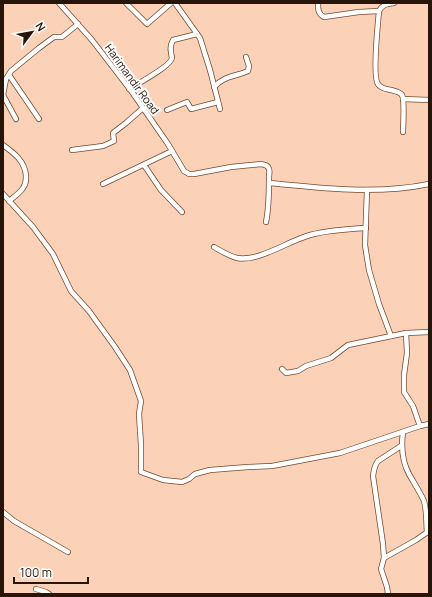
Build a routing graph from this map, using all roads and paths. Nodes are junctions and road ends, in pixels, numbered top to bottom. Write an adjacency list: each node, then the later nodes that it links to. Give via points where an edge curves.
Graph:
1 (60, 3): 8 (street, Harimandir Road)
2 (126, 3): 3 (street, via 147,24)
3 (170, 3)
4 (175, 3): 9 (street)
5 (318, 3): 7 (street, via 318,11 324,17)
6 (394, 3): 7 (street, via 381,6)
7 (379, 11): 14 (street, via 375,79 381,88 397,91 402,94)
8 (78, 24): 11 (street, via 62,37 54,37 39,48); 13 (street, Harimandir Road)
9 (197, 34): 12 (street); 13 (street, via 174,40 171,44 170,63)
10 (246, 57): 12 (street, via 248,71 225,78)
11 (9, 75): 20 (street, via 3,95); 21 (street)
12 (214, 87): 16 (street)
13 (130, 89): 17 (street, Harimandir Road)
14 (403, 99): 15 (street); 22 (street)
15 (429, 100)
16 (218, 102): 18 (street); 19 (street, via 191,109 187,102)
17 (143, 108): 24 (street, via 113,133 114,141 103,146); 25 (street, Harimandir Road)
18 (220, 109)
19 (167, 110)
20 (16, 119)
21 (40, 119)
22 (403, 132)
23 (3, 145): 32 (street, via 14,152 23,163 26,172 23,188)
24 (72, 150)
25 (172, 151): 26 (street); 27 (street, Harimandir Road, via 184,171 189,174 262,164 269,169)
26 (144, 165): 28 (street); 33 (street, via 160,190)
27 (269, 183): 30 (street); 34 (street)
28 (103, 184)
29 (429, 184): 30 (street, via 411,188)
30 (367, 190): 35 (street)
31 (3, 194): 32 (street)
32 (9, 201): 43 (street, via 53,254 72,291 116,347 130,370 141,401 141,472 163,480 182,482 195,474 210,470 272,466 340,453)
33 (182, 212)
34 (266, 222)
35 (366, 228): 36 (street, via 310,235 251,258 235,258); 39 (street, via 365,245 369,270)
36 (214, 247)
37 (429, 332): 38 (street)
38 (406, 333): 39 (street); 42 (street, via 408,353 404,392)
39 (391, 336): 40 (street, via 348,345 331,358 306,366 298,372 286,373)
40 (282, 369)
41 (429, 424): 42 (street)
42 (420, 426): 43 (street)
43 (403, 432): 44 (street)
44 (401, 446): 46 (street, via 408,473 423,499); 48 (street, via 378,461 374,468)
45 (3, 512): 47 (street)
46 (428, 531): 48 (street)
47 (68, 552)
48 (384, 558): 51 (street, via 381,569)
49 (36, 589): 50 (street)
50 (49, 594)
51 (388, 594)

